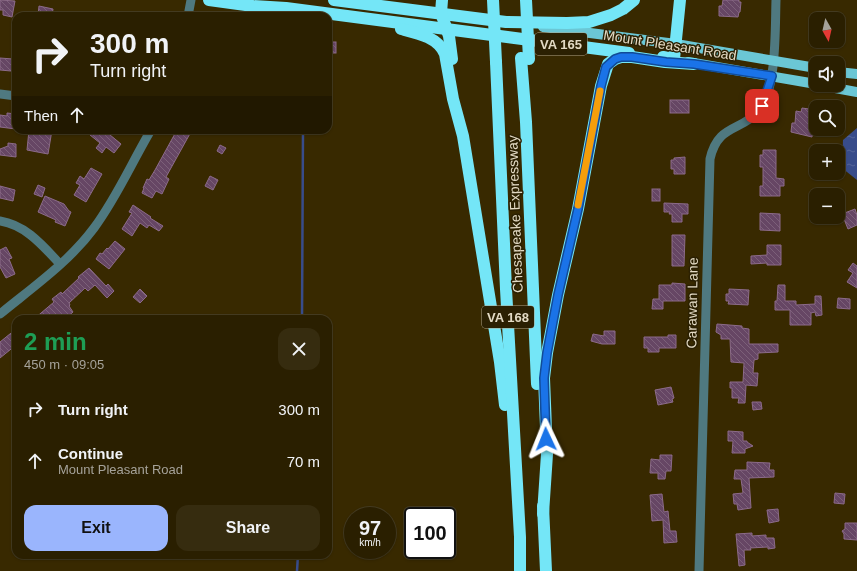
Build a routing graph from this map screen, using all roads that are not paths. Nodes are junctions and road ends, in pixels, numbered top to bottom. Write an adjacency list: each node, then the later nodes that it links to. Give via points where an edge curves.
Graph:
1 (191, 0): 12 (street)
2 (209, 0): 13 (highway, Mount Pleasant Road / VA 165)
3 (334, 0): 11 (highway, Mount Pleasant Road / VA 165)
4 (442, 0): 14 (highway)
5 (493, 0): 38 (highway, Chesapeake Expressway / VA 168, bridge)
6 (518, 0): 20 (highway, Chesapeake Expressway / VA 168)
7 (526, 0): 20 (highway, bridge)
8 (634, 0): 17 (highway, via 611,16 589,22)
9 (680, 0): 19 (highway)
10 (776, 0): 22 (street, Carawan Lane)
11 (348, 1): 14 (highway, Mount Pleasant Road / VA 165); 16 (street)
12 (189, 12)
13 (312, 12)
14 (441, 13): 17 (highway, Mount Pleasant Road / VA 165); 18 (highway)
15 (332, 14): 16 (highway, Mount Pleasant Road / VA 165)
16 (347, 16): 18 (highway, Mount Pleasant Road / VA 165); 34 (highway, via 405,30 431,38 438,43 445,54)
17 (506, 22): 19 (main road, Mount Pleasant Road / VA 165)
18 (447, 29): 21 (highway, Mount Pleasant Road / VA 165); 34 (highway)
19 (676, 44): 21 (highway); 22 (main road, Mount Pleasant Road / VA 165)
20 (525, 59): 39 (highway, Chesapeake Expressway / VA 168)
21 (674, 59): 23 (main road, Mount Pleasant Road / VA 165)
22 (774, 61): 24 (main road, Mount Pleasant Road / VA 165); 27 (street, Carawan Lane)
23 (694, 64): 27 (main road, Mount Pleasant Road / VA 165); 39 (highway, via 621,57 606,67 547,353 544,378 547,454)
24 (809, 67)
25 (845, 73): 26 (main road)
26 (857, 74)
27 (772, 76): 28 (main road, Mount Pleasant Road / VA 165); 42 (street, Carawan Lane, via 766,99 758,111 725,133 714,146 710,159)
28 (809, 83)
29 (845, 90): 30 (main road)
30 (857, 92)
31 (0, 94): 32 (street)
32 (12, 96)
33 (149, 134): 36 (street, via 103,215 76,249)
34 (463, 136): 38 (highway, via 505,403)
35 (0, 221): 36 (street, via 28,232)
36 (60, 264): 37 (street)
37 (0, 314)
38 (514, 434): 40 (highway, Chesapeake Expressway / VA 168)
39 (543, 514): 41 (highway, Chesapeake Expressway / VA 168)
40 (520, 571)
41 (546, 571)
42 (699, 571)

